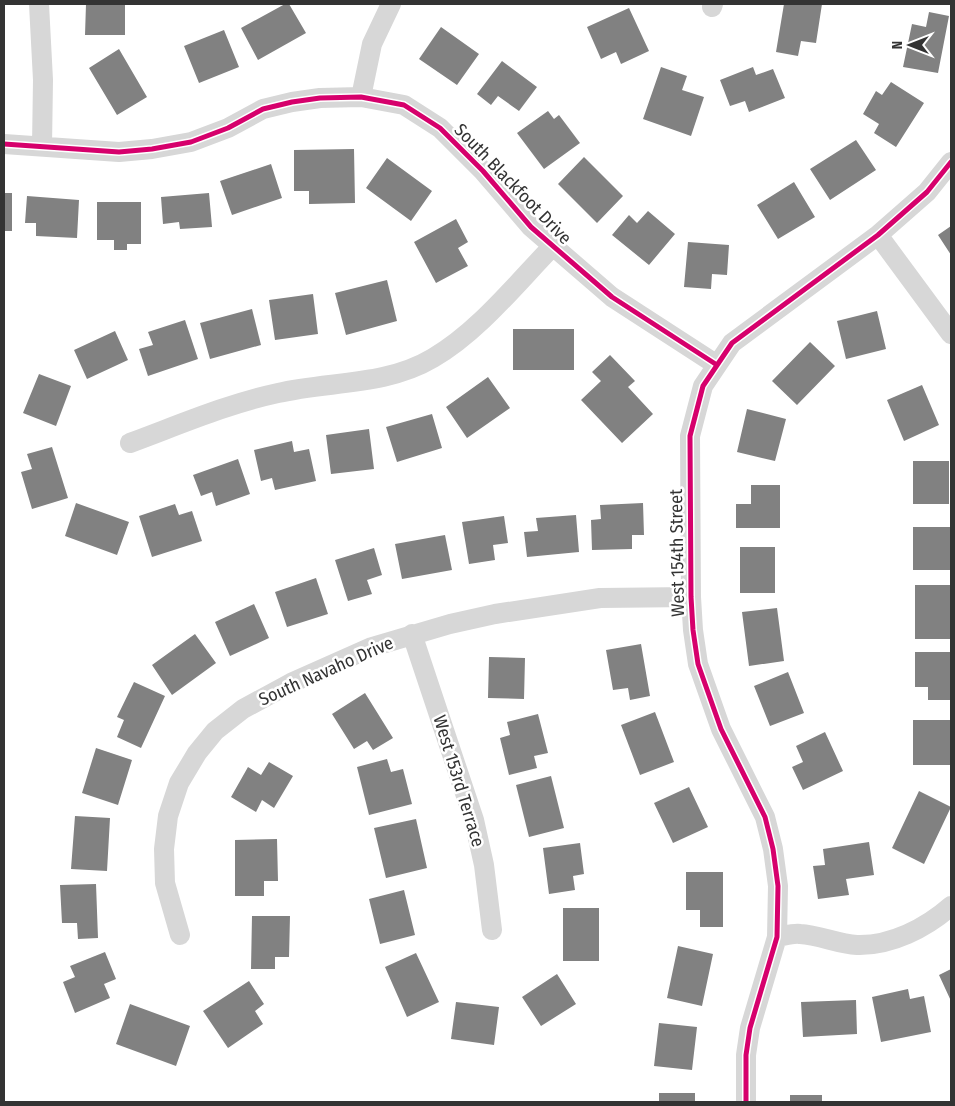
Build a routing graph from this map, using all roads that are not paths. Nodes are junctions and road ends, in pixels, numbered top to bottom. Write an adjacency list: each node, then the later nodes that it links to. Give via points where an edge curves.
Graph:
1 (39, 4): 5 (street)
2 (391, 4): 3 (street, via 372,44)
3 (361, 97): 5 (street, South Blackfoot Drive, via 320,98 263,109 228,128 191,142 152,149 120,152); 8 (street, South Blackfoot Drive, via 404,104 440,128)
4 (4, 144): 5 (street, South Blackfoot Drive)
5 (42, 146)
6 (951, 162): 7 (street, West 154th Street, via 927,192)
7 (878, 235): 9 (street); 10 (street, West 154th Street, via 732,343)
8 (552, 247): 10 (street, South Blackfoot Drive, via 634,313); 11 (street, via 464,337 433,358 403,372 362,382 279,393 210,413)
9 (951, 334)
10 (717, 365): 12 (street, West 154th Street, via 703,386 690,436)
11 (130, 443)
12 (691, 597): 13 (street, South Navaho Drive, via 600,598 495,614); 17 (street, West 154th Street, via 696,647 708,697 765,817 778,886)
13 (412, 634): 15 (street, West 153rd Terrace, via 474,820 484,865); 16 (street, South Navaho Drive, via 372,647 291,683 243,709 215,730 197,753 179,783 168,816 164,849 165,883)
14 (951, 906): 17 (street, via 913,932 882,942 857,945 799,934)
15 (492, 930)
16 (180, 935)
17 (777, 937): 18 (street, West 154th Street, via 750,1028 746,1055)
18 (746, 1102)

